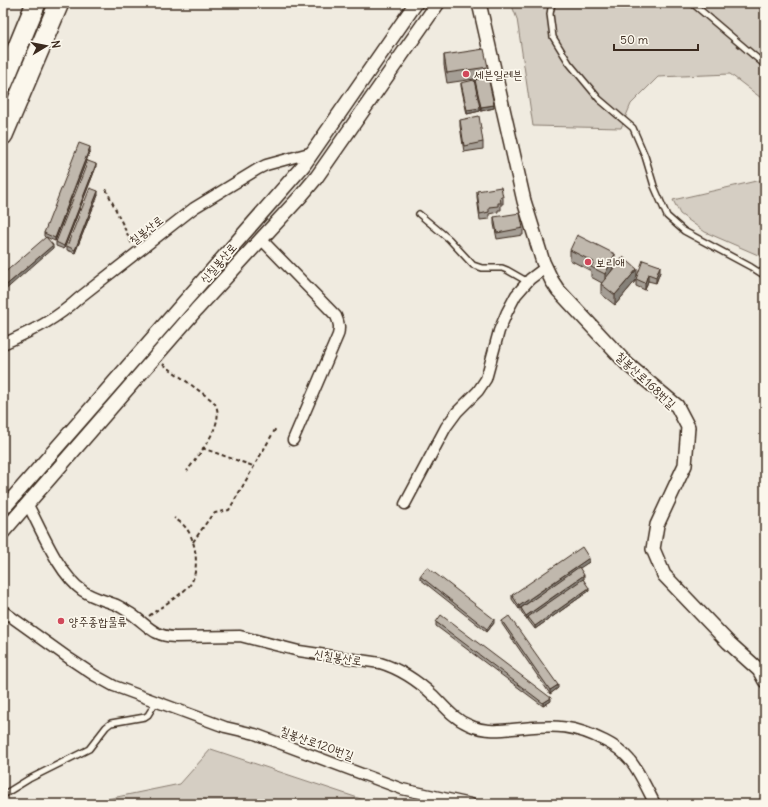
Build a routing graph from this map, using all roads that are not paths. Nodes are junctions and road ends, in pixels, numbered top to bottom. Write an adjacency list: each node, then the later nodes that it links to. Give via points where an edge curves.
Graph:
1 (36, 3): 9 (highway)
2 (59, 3): 10 (highway)
3 (416, 3): 11 (street, 신칠봉산로)
4 (438, 3): 13 (street, 신칠봉산로, via 316,178)
5 (479, 3): 14 (street, 칠봉산로168번길, via 524,201)
6 (552, 3): 15 (lane, via 550,14 553,37 569,63 599,99 633,128 667,216 684,231)
7 (692, 3): 8 (lane)
8 (765, 65)
9 (3, 83)
10 (3, 135)
11 (313, 152): 17 (street, 칠봉산로, via 266,165 250,173 194,208 64,311 42,326); 21 (street, 신칠봉산로)
12 (419, 214): 16 (lane, via 449,239 473,265 482,268 502,268)
13 (261, 239): 18 (street, via 336,316 340,329); 19 (street, 신칠봉산로)
14 (546, 268): 16 (street); 24 (street, 칠봉산로168번길, via 558,290 627,364 676,406 688,427 685,465 657,525 653,549 664,575 758,670)
15 (765, 276)
16 (528, 282): 20 (street, via 516,295 507,312 486,379 446,427)
17 (3, 344)
18 (293, 440)
19 (28, 504): 22 (street, 신칠봉산로); 28 (street, 신칠봉산로, via 61,568 72,582 83,591 115,604 165,637 240,636 299,651 380,663 402,672 468,725 490,731 547,726 584,731 617,747 628,758)
20 (406, 504)
21 (3, 508)
22 (3, 532)
23 (3, 612): 25 (street, 칠봉산로120번길, via 94,675 114,686)
24 (765, 681)
25 (156, 702): 26 (lane, via 148,715 111,723 89,749); 27 (street, 칠봉산로120번길, via 225,727 255,734 402,789)
26 (3, 795)
27 (471, 804)
28 (655, 804)

